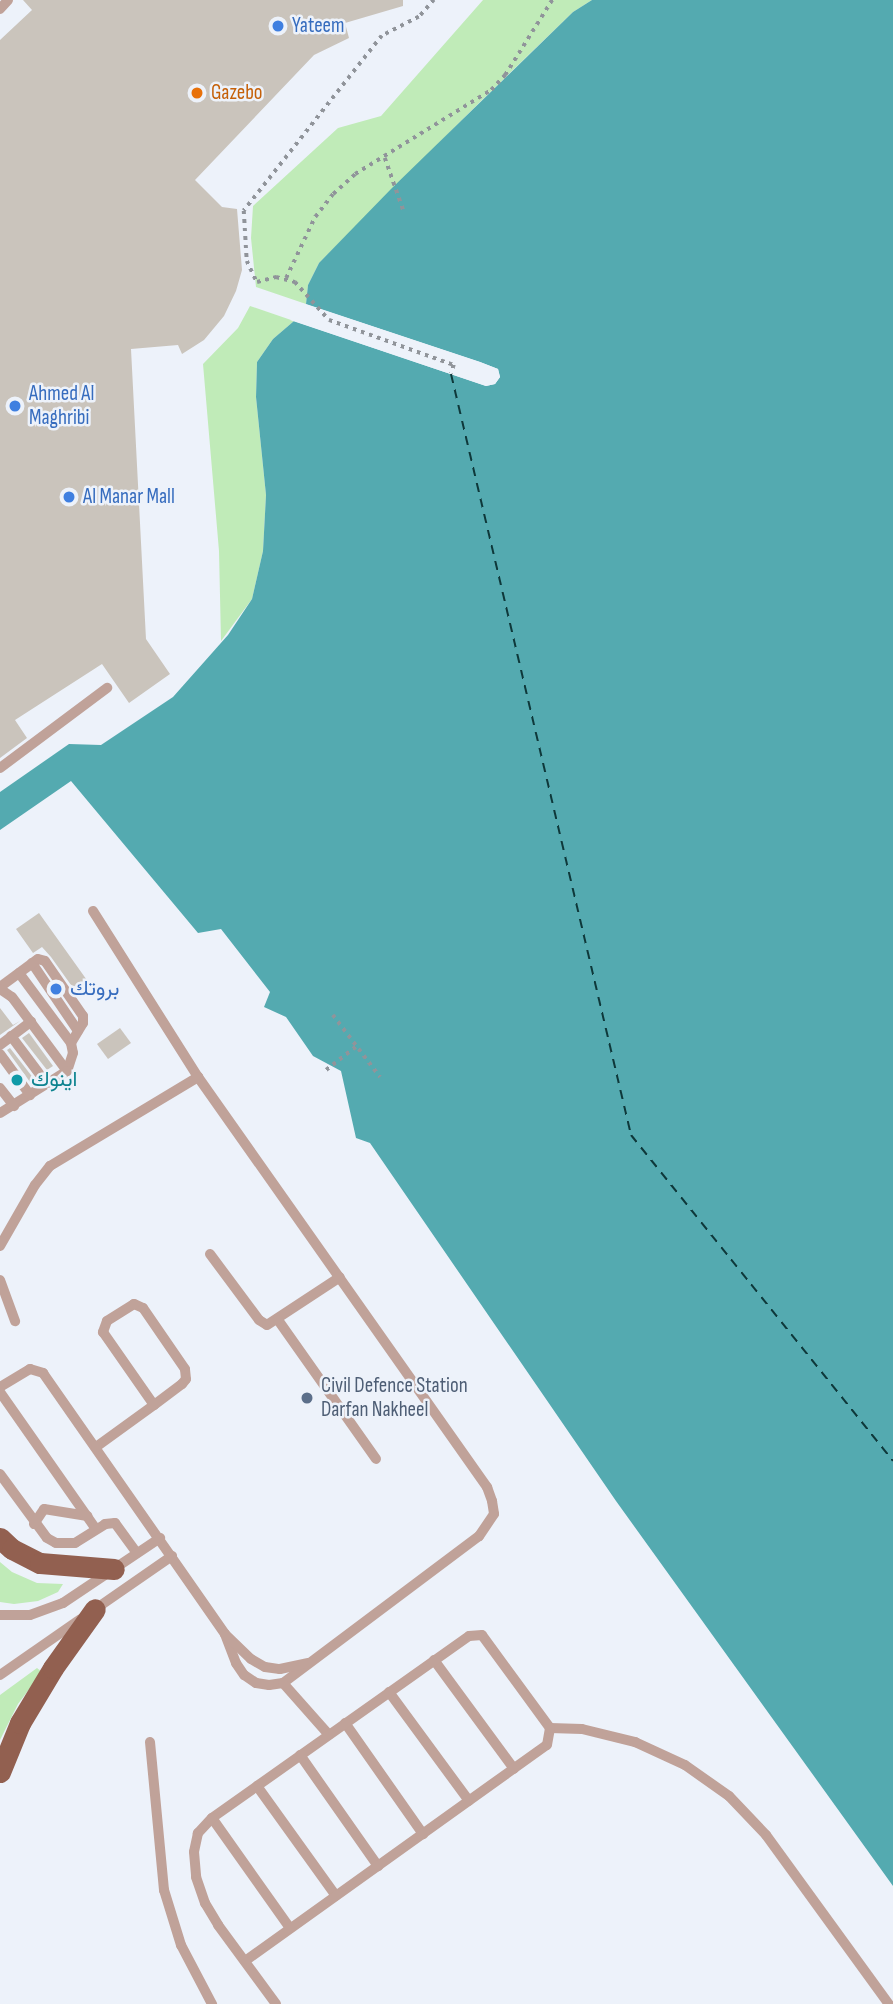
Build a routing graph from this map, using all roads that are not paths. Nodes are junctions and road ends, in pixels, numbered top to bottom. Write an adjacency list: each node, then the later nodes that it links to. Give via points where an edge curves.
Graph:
1 (8, 0): 2 (lane)
2 (0, 9)
3 (107, 688): 4 (lane)
4 (0, 768)
5 (93, 912): 14 (lane)
6 (19, 972): 7 (lane); 10 (lane); 10 (lane, via 41,958 45,961 80,1009 83,1023)
7 (0, 988): 8 (lane)
8 (31, 1022): 9 (lane); 13 (lane)
9 (11, 1036): 11 (lane); 15 (lane)
10 (71, 1043): 13 (lane, via 73,1054)
11 (0, 1045)
12 (0, 1054): 17 (lane)
13 (67, 1071): 15 (lane)
14 (198, 1077): 20 (lane, via 50,1166); 22 (lane)
15 (47, 1084): 17 (lane)
16 (0, 1088): 18 (lane)
17 (30, 1095): 18 (lane)
18 (14, 1106): 19 (lane)
19 (0, 1112)
20 (0, 1246)
21 (210, 1254): 24 (lane, via 259,1320 267,1325)
22 (340, 1277): 24 (lane); 43 (lane, via 487,1487 494,1514 480,1536)
23 (0, 1280): 25 (lane)
24 (278, 1320): 29 (lane)
25 (15, 1321)
26 (0, 1390): 28 (lane, via 30,1368 44,1373); 31 (lane)
27 (154, 1405): 27 (lane, via 184,1382 187,1372 144,1308 134,1304 107,1321 103,1332); 28 (lane)
28 (96, 1447): 35 (lane)
29 (376, 1459)
30 (0, 1474): 32 (lane)
31 (87, 1516): 32 (lane, via 44,1509); 33 (lane)
32 (34, 1524): 33 (lane, via 47,1538 65,1545)
33 (96, 1530): 36 (lane, via 116,1523)
34 (0, 1538): 38 (main road, via 40,1563)
35 (160, 1538): 36 (lane); 37 (lane)
36 (137, 1553): 38 (lane)
37 (172, 1556): 39 (lane); 41 (lane)
38 (114, 1569): 40 (lane, via 63,1603 30,1615)
39 (95, 1609): 44 (lane); 53 (main road, via 52,1668 20,1723)
40 (0, 1615)
41 (225, 1634): 43 (lane, via 265,1667 280,1669); 45 (lane, via 244,1675 256,1683)
42 (434, 1660): 46 (lane); 48 (lane, via 469,1636 482,1635); 52 (lane)
43 (310, 1662): 45 (lane)
44 (0, 1675)
45 (283, 1683): 49 (lane)
46 (389, 1692): 47 (lane); 55 (lane)
47 (345, 1723): 49 (lane); 57 (lane)
48 (550, 1728): 52 (lane, via 547,1745); 64 (lane, via 582,1729 635,1742 685,1765 729,1796 766,1835)
49 (329, 1735): 51 (lane)
50 (150, 1742): 62 (lane, via 164,1890 181,1945)
51 (300, 1755): 54 (lane); 58 (lane)
52 (514, 1769): 55 (lane)
53 (0, 1772)
54 (257, 1786): 56 (lane); 59 (lane)
55 (469, 1801): 57 (lane)
56 (212, 1818): 60 (lane); 61 (lane, via 195,1842 196,1877 211,1914)
57 (423, 1834): 58 (lane)
58 (378, 1866): 59 (lane)
59 (336, 1896): 60 (lane)
60 (290, 1928): 61 (lane)
61 (245, 1961): 63 (lane)
62 (212, 2004)
63 (276, 2004)
64 (889, 2004)

